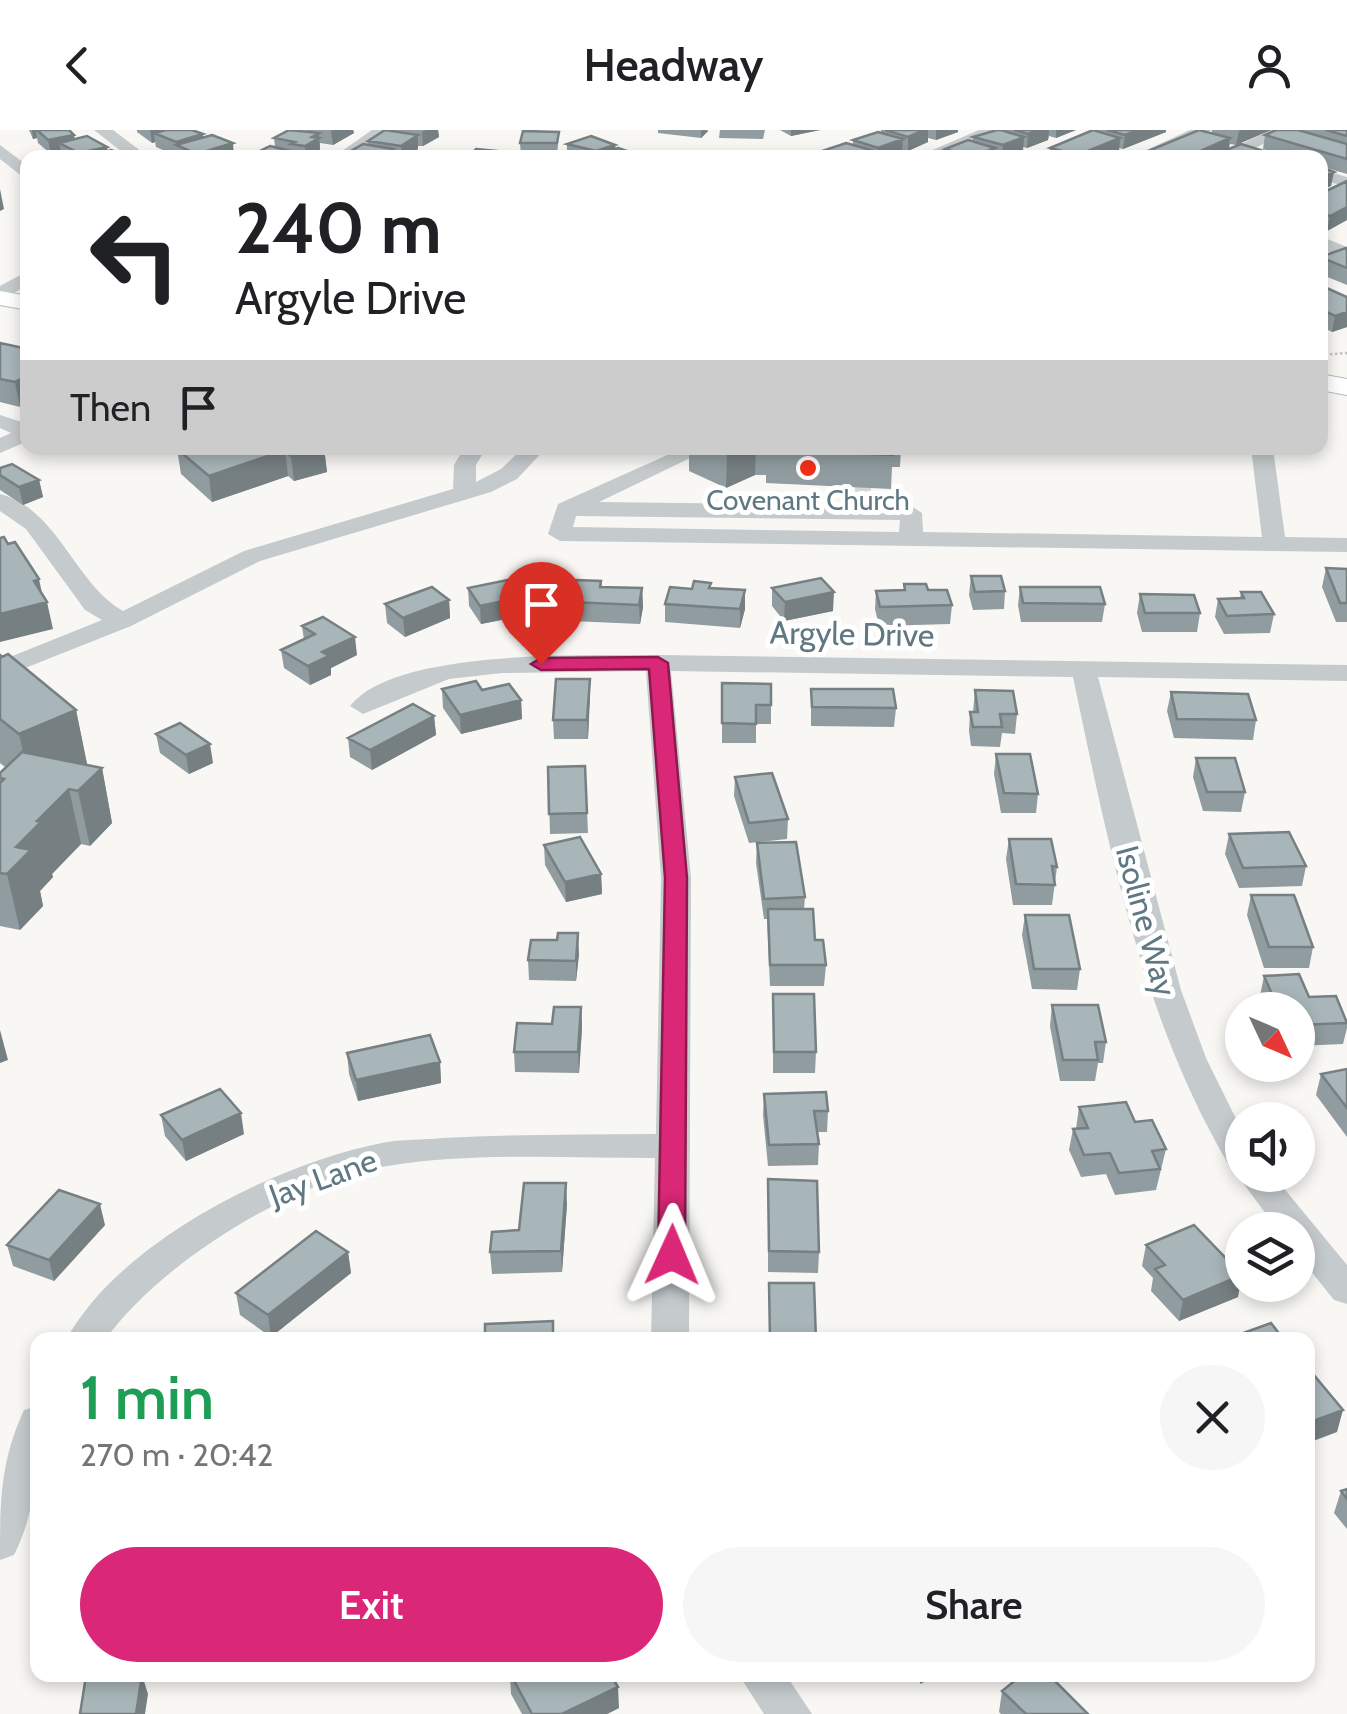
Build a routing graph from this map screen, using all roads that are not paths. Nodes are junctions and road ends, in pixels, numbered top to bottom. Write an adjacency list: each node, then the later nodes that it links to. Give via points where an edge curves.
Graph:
1 (102, 130): 7 (street)
2 (383, 130): 8 (street)
3 (994, 130): 9 (street)
4 (1286, 130): 11 (street)
5 (1197, 133): 10 (street); 11 (street)
6 (0, 150): 12 (street)
7 (131, 150)
8 (352, 150)
9 (943, 150)
10 (1156, 150)
11 (1236, 150)
12 (20, 169)
13 (471, 455): 17 (street)
14 (528, 455): 17 (street, via 509,474)
15 (685, 455): 19 (street)
16 (1263, 455): 23 (street)
17 (464, 493): 25 (street, via 248,552)
18 (0, 501): 25 (street, via 34,524 94,606)
19 (566, 509): 20 (street); 22 (street, via 560,534)
20 (810, 512): 21 (street); 21 (street, via 822,498 863,497 903,501)
21 (911, 513): 22 (street)
22 (912, 539): 23 (street)
23 (1274, 543): 24 (street)
24 (1347, 545)
25 (122, 621): 27 (street)
26 (658, 663): 28 (street, Argyle Drive); 30 (street, Argyle Drive, via 446,672); 32 (street, via 676,878)
27 (16, 670)
28 (1084, 670): 29 (street, Argyle Drive); 31 (street, Isoline Way, via 1154,964 1181,1044)
29 (1347, 674)
30 (362, 706)
31 (1225, 1132)
32 (673, 1146): 37 (street, Jay Lane, via 488,1146 384,1154 300,1181 225,1216 162,1256); 38 (street)
33 (1267, 1192): 34 (street)
34 (1283, 1212)
35 (1315, 1252): 36 (street)
36 (1347, 1290)
37 (91, 1332)
38 (670, 1332)
39 (30, 1436): 40 (street)
40 (0, 1543)
41 (765, 1682): 42 (street)
42 (790, 1714)

